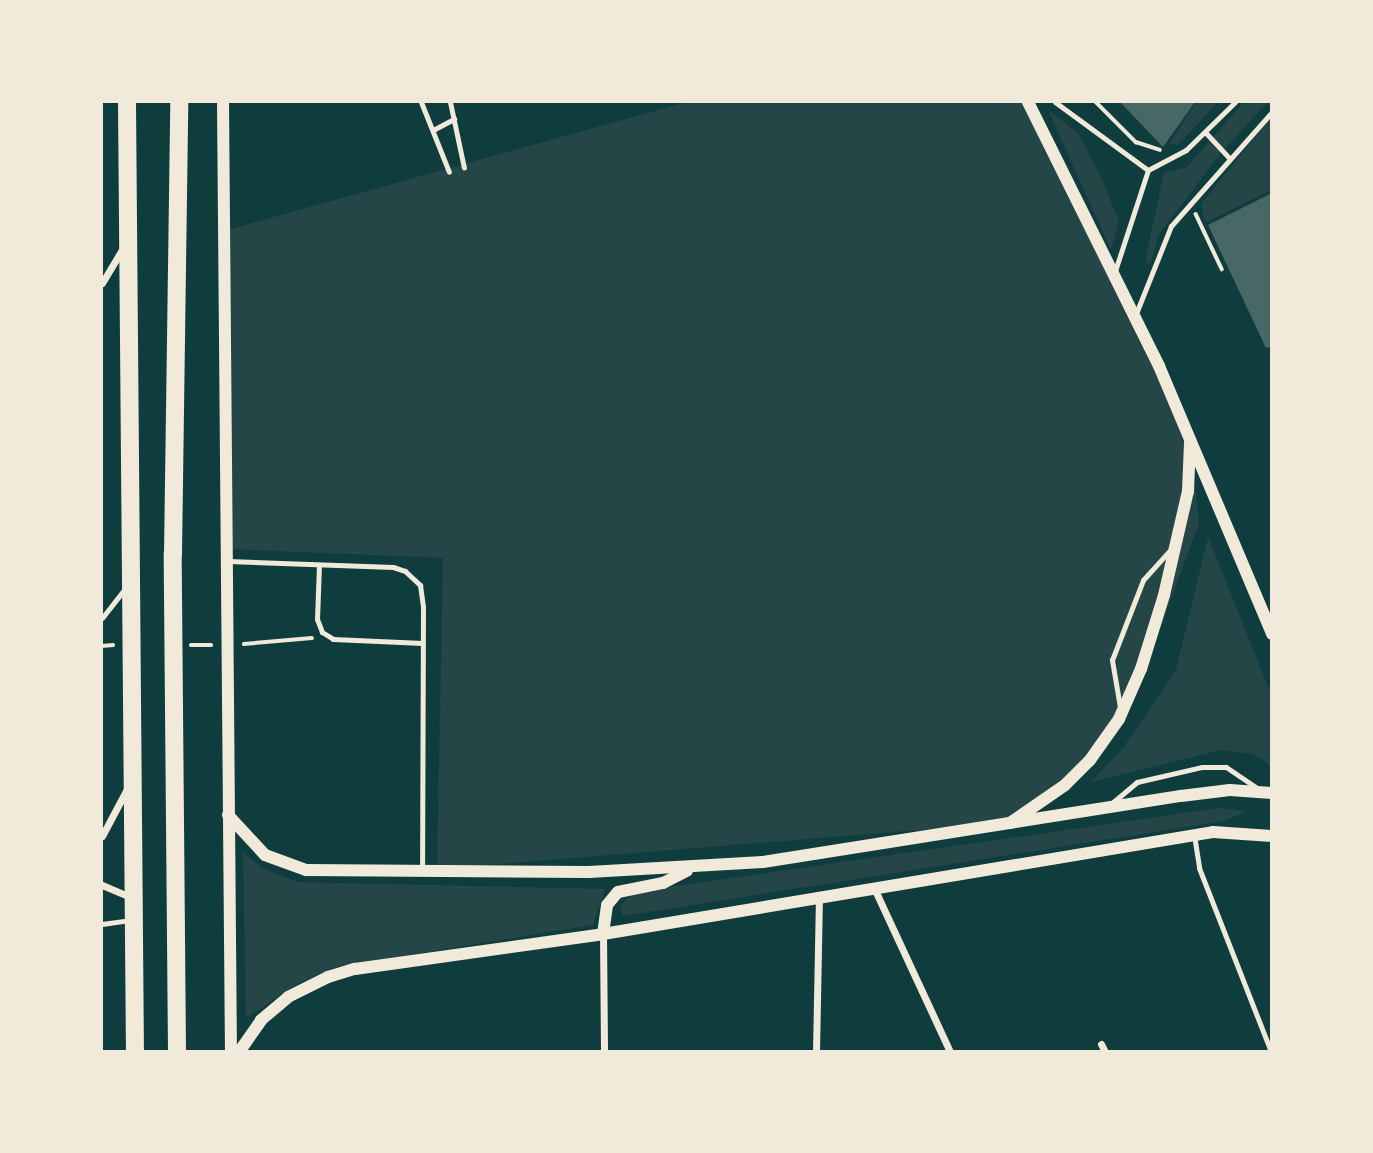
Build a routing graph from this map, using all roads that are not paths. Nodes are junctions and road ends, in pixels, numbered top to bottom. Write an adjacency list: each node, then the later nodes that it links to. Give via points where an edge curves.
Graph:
1 (127, 102): 17 (highway)
2 (179, 102): 48 (highway, via 173,554)
3 (223, 102): 23 (street)
4 (421, 102): 11 (lane)
5 (450, 102): 10 (lane)
6 (1028, 102): 18 (street)
7 (1055, 102): 15 (lane)
8 (1235, 102): 12 (lane)
9 (1272, 112): 13 (lane)
10 (454, 119): 11 (lane); 14 (lane)
11 (433, 130): 16 (lane)
12 (1205, 132): 13 (lane); 15 (lane, via 1173,159)
13 (1229, 158): 20 (lane, via 1161,241)
14 (464, 168)
15 (1148, 170): 18 (lane)
16 (449, 172)
17 (130, 239): 19 (street); 25 (highway)
18 (1114, 275): 20 (street)
19 (102, 283)
20 (1135, 317): 21 (street)
21 (1191, 439): 22 (street, via 1188,491); 27 (street)
22 (1178, 542): 29 (street, via 1141,670); 29 (lane, via 1143,580 1112,660)
23 (227, 561): 24 (lane); 33 (street)
24 (319, 565): 28 (lane, via 393,567 413,577 423,595); 28 (lane, via 317,619 322,632 333,639)
25 (132, 581): 26 (lane); 30 (highway)
26 (102, 618)
27 (1272, 634)
28 (423, 643): 39 (lane)
29 (1122, 712): 34 (street, via 1108,737 1065,785)
30 (132, 780): 36 (street); 43 (highway)
31 (1267, 792): 32 (street, via 1230,790); 32 (lane, via 1226,767 1202,767 1137,782)
32 (1105, 809): 34 (street)
33 (228, 816): 39 (street, via 265,855 284,864 333,872); 49 (street)
34 (1005, 826): 38 (street)
35 (1194, 835): 37 (street, via 1237,832); 41 (street); 54 (lane, via 1199,868)
36 (102, 836)
37 (1272, 836)
38 (690, 869): 39 (street); 46 (street, via 663,883 618,892 607,905)
39 (422, 873)
40 (102, 885): 43 (street)
41 (874, 887): 42 (street); 53 (street)
42 (819, 897): 46 (street); 52 (street)
43 (132, 898): 44 (highway)
44 (133, 920): 45 (lane); 47 (highway)
45 (102, 924)
46 (604, 934): 50 (street, via 378,965 328,977 272,1009); 51 (street)
47 (135, 1052)
48 (177, 1052)
49 (231, 1052)
50 (239, 1052)
51 (604, 1052)
52 (816, 1052)
53 (950, 1052)
54 (1271, 1052)

